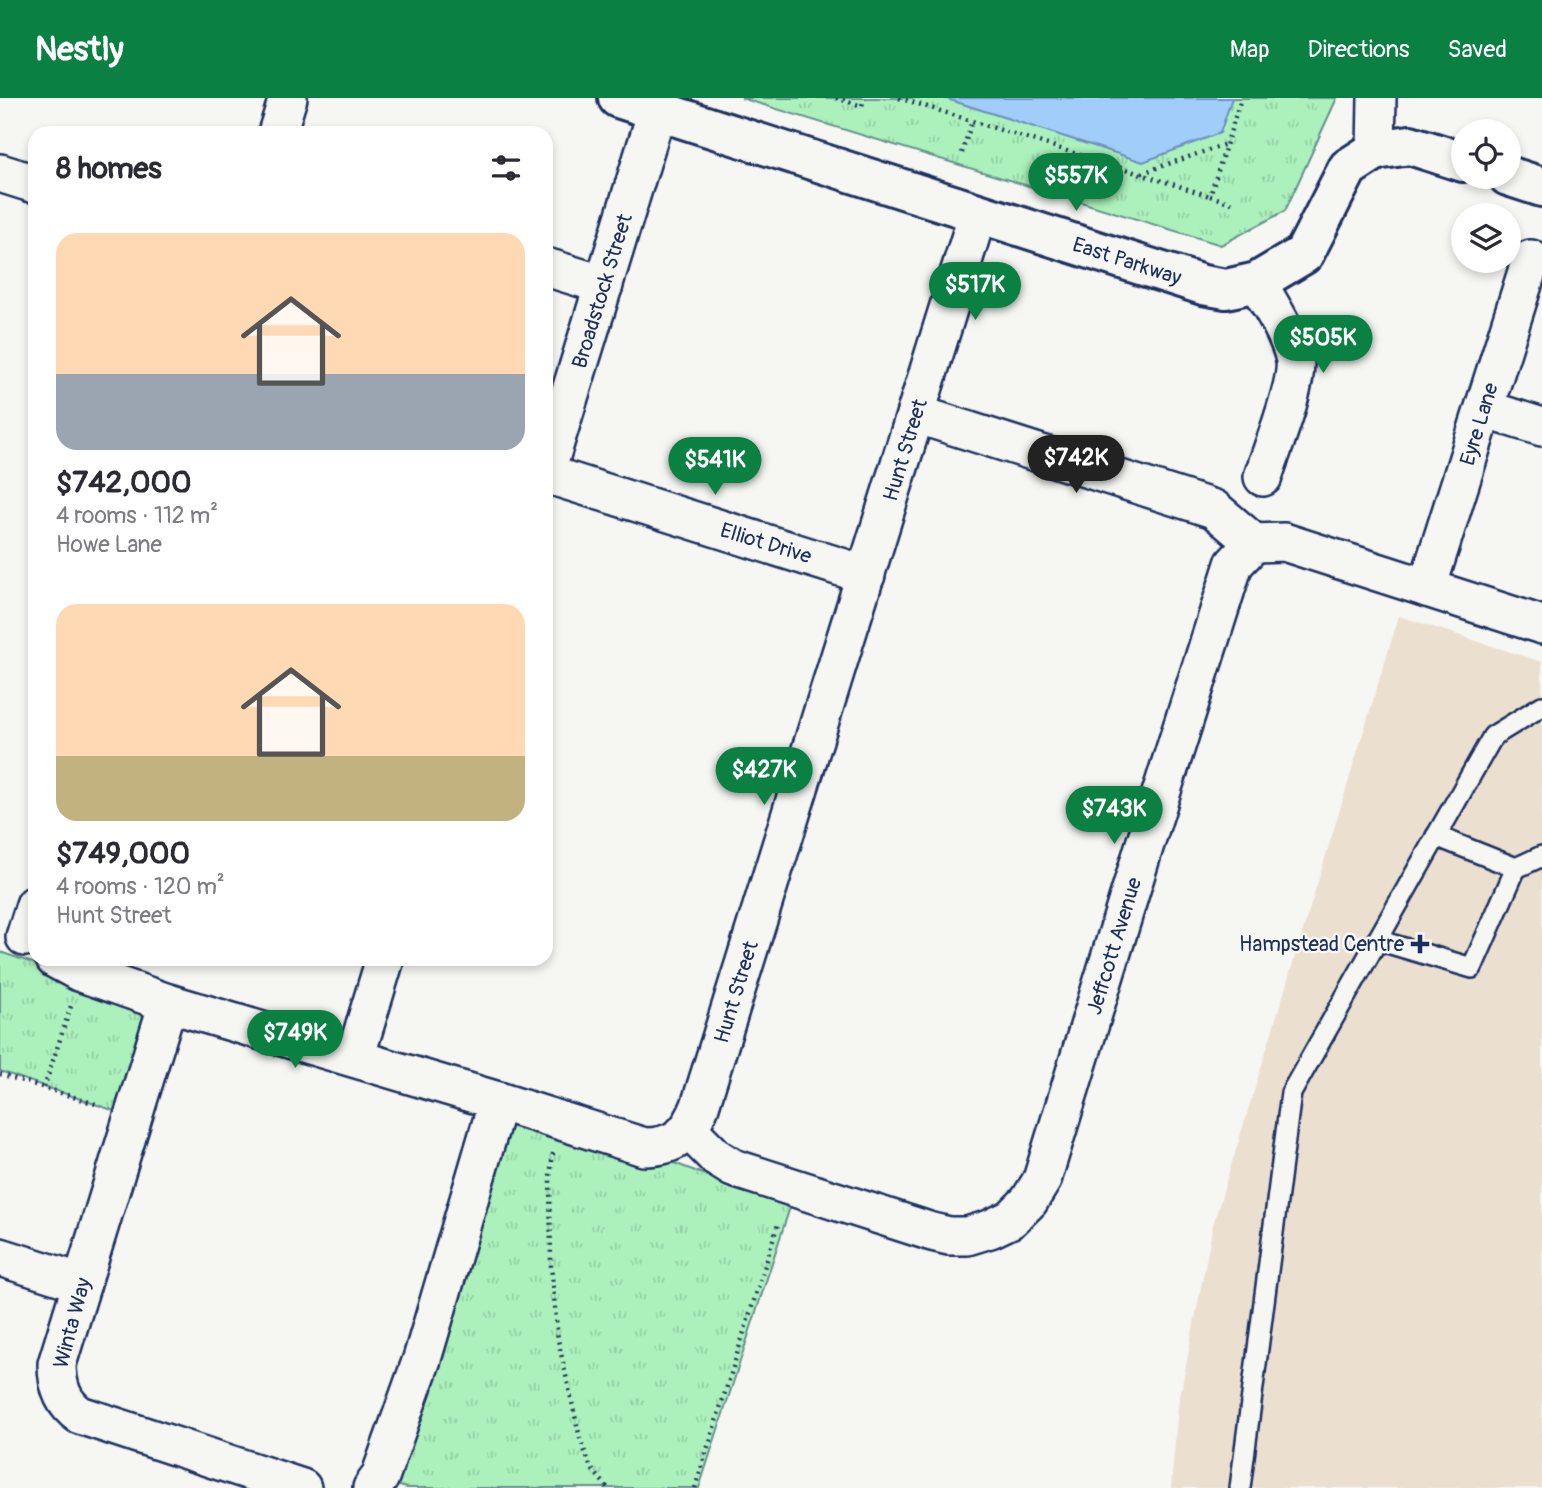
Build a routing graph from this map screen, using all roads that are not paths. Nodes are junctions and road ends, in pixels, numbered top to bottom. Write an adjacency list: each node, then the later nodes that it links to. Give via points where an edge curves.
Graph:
1 (288, 98): 5 (street)
2 (618, 98): 4 (street, East Parkway)
3 (1377, 98): 6 (street)
4 (657, 111): 12 (street, East Parkway); 16 (street, Broadstock Street)
5 (279, 126)
6 (1376, 150): 7 (street, East Parkway, via 1410,145); 15 (street, East Parkway, via 1348,168 1304,254)
7 (1451, 158)
8 (0, 173): 10 (street)
9 (1521, 180): 11 (street)
10 (28, 182)
11 (1542, 187)
12 (978, 213): 15 (street, East Parkway, via 1203,285 1226,289); 18 (street, Hunt Street)
13 (1531, 259): 17 (street, Eyre Lane)
14 (553, 269): 16 (street)
15 (1257, 282): 22 (street, via 1295,358 1294,382)
16 (604, 285): 20 (street, Broadstock Street)
17 (1484, 409): 19 (street); 25 (street, Eyre Lane)
18 (916, 414): 23 (street, via 1214,509); 24 (street, Hunt Street)
19 (1542, 427)
20 (553, 450)
21 (553, 475): 24 (street, Elliot Drive)
22 (1263, 477)
23 (1254, 543): 25 (street, via 1284,542); 37 (street, Jeffcott Avenue, via 1234,564 1042,1180 1029,1201 1011,1219 967,1237 949,1236 733,1168)
24 (866, 575): 37 (street, Hunt Street)
25 (1427, 588): 26 (street)
26 (1542, 625)
27 (1542, 706): 28 (lane, via 1493,736)
28 (1436, 836): 30 (lane); 31 (lane)
29 (1542, 856): 30 (lane)
30 (1516, 868): 31 (lane, via 1472,968)
31 (1377, 940): 42 (lane, via 1291,1093)
32 (68, 966): 34 (street)
33 (383, 966): 35 (street)
34 (168, 1003): 35 (street); 39 (street, Winta Way)
35 (355, 1058): 36 (street)
36 (498, 1101): 37 (street, via 644,1147 669,1143); 41 (street, via 422,1359 382,1472)
37 (689, 1130)
38 (0, 1257): 39 (street)
39 (82, 1283): 40 (street, Winta Way, via 57,1364 61,1391 71,1409)
40 (302, 1488)
41 (372, 1488)
42 (1240, 1488)

